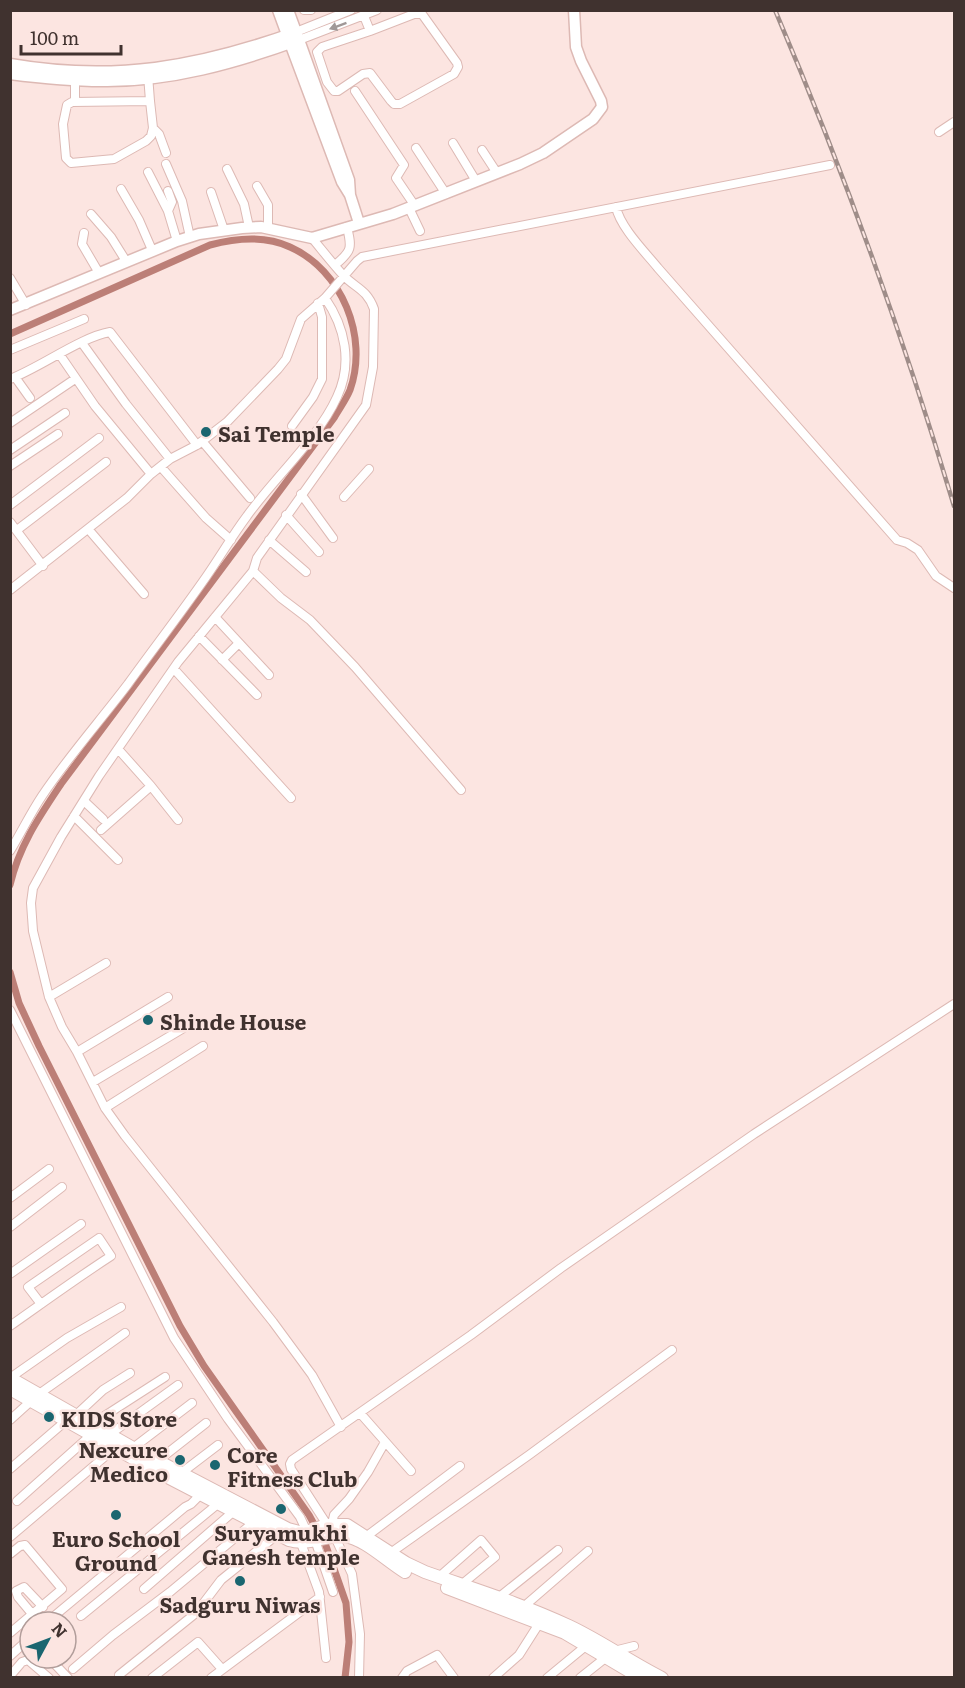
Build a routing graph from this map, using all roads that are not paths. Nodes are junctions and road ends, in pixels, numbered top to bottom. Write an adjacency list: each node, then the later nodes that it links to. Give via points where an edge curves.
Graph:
1 (278, 10): 10 (street)
2 (288, 10): 10 (street)
3 (304, 10): 4 (street)
4 (311, 10)
5 (351, 10): 10 (street)
6 (377, 10): 8 (street)
7 (574, 10): 29 (street, via 576,47 601,101 600,113 543,153)
8 (364, 16): 9 (street); 10 (street, one-way to 10)
9 (370, 31): 9 (street, via 319,49 317,54 334,91 370,73 391,101 400,104 457,70 457,63 422,14)
10 (293, 37): 13 (street); 40 (street, via 349,180)
11 (10, 64): 13 (street)
12 (10, 74): 14 (street)
13 (148, 74): 14 (street, via 104,82); 16 (street)
14 (75, 81): 17 (street)
15 (355, 91): 36 (street, via 404,165 396,178)
16 (150, 101): 17 (street); 19 (street)
17 (75, 102): 19 (street, via 67,105 63,124 66,158 70,163 114,159 146,141)
18 (954, 122): 20 (street)
19 (153, 128): 24 (street)
20 (939, 132)
21 (453, 143): 30 (street)
22 (416, 148): 35 (street)
23 (482, 150): 29 (street)
24 (166, 153)
25 (166, 164): 47 (street, via 182,201)
26 (830, 165): 37 (street)
27 (227, 169): 41 (street, via 244,204)
28 (148, 172): 38 (street)
29 (497, 173): 30 (street)
30 (476, 181): 35 (street)
31 (257, 186): 43 (street, via 268,205)
32 (121, 189): 50 (street)
33 (168, 191): 38 (street, via 172,202)
34 (211, 192): 44 (street)
35 (446, 194): 36 (street)
36 (412, 207): 40 (street); 45 (street)
37 (615, 207): 55 (street, via 362,257); 94 (street, via 655,265 897,540 918,550 936,576)
38 (168, 211): 49 (street)
39 (91, 214): 51 (street)
40 (359, 223): 42 (street)
41 (249, 227): 43 (street); 44 (street)
42 (347, 227): 48 (street); 52 (street, via 350,248)
43 (268, 229): 48 (street)
44 (224, 230): 47 (street)
45 (420, 231)
46 (84, 234): 53 (street, via 82,244)
47 (190, 237): 49 (street)
48 (312, 238): 52 (street)
49 (177, 241): 50 (street)
50 (152, 250): 51 (street)
51 (126, 261): 53 (street)
52 (335, 265): 55 (street)
53 (99, 273): 57 (street)
54 (10, 278): 57 (street)
55 (341, 280): 56 (street); 79 (street, via 366,293 374,309 371,380 366,405)
56 (321, 300): 68 (street, via 322,379); 71 (street, via 301,319 286,359 278,369 227,423); 88 (street, via 334,312 344,336 343,377 338,396)
57 (26, 305): 58 (street)
58 (10, 310)
59 (84, 319): 61 (street)
60 (82, 343): 62 (street); 71 (street, via 106,333 113,335); 73 (street)
61 (10, 350)
62 (60, 355): 63 (street); 64 (street)
63 (13, 378): 65 (street)
64 (75, 379): 67 (street); 78 (street)
65 (30, 398)
66 (65, 413): 72 (street)
67 (10, 423)
68 (292, 426)
69 (58, 434): 75 (street)
70 (99, 438): 82 (street)
71 (199, 443): 73 (street); 81 (street)
72 (10, 450)
73 (170, 459): 76 (street)
74 (106, 462): 85 (street)
75 (10, 466)
76 (160, 467): 78 (street); 88 (street)
77 (369, 469): 80 (street)
78 (151, 474): 86 (street)
79 (301, 494): 83 (street); 87 (street)
80 (344, 496)
81 (250, 498)
82 (10, 505)
83 (286, 515): 89 (street); 90 (street)
84 (10, 522): 85 (street)
85 (17, 530): 91 (street)
86 (89, 530): 91 (street); 96 (street)
87 (333, 538)
88 (231, 540): 113 (street, via 42,796)
89 (269, 540): 92 (street, via 256,558); 93 (street)
90 (319, 552)
91 (43, 566): 95 (street)
92 (253, 571): 97 (street); 106 (street, via 310,620 355,667)
93 (306, 572)
94 (954, 588)
95 (10, 590)
96 (144, 594)
97 (215, 617): 98 (street); 99 (street)
98 (199, 636): 100 (street); 101 (street)
99 (239, 643): 100 (street); 102 (street)
100 (222, 660): 103 (street)
101 (174, 669): 104 (street); 107 (street)
102 (269, 675)
103 (257, 695)
104 (118, 749): 105 (street); 108 (street)
105 (151, 786): 111 (street); 112 (street)
106 (460, 790)
107 (291, 798)
108 (84, 801): 109 (street); 110 (street)
109 (74, 816): 114 (street); 116 (street, via 33,888 33,931)
110 (103, 819)
111 (178, 820)
112 (101, 830)
113 (10, 851)
114 (118, 860)
115 (106, 963): 116 (street)
116 (49, 997): 122 (street)
117 (168, 997): 122 (street)
118 (954, 1004): 143 (street, via 754,1134)
119 (10, 1010): 164 (street, via 174,1338 300,1517)
120 (187, 1026): 123 (street)
121 (203, 1046): 124 (street)
122 (77, 1052): 123 (street)
123 (93, 1082): 124 (street)
124 (105, 1108): 147 (street, via 273,1322 312,1375)
125 (49, 1169): 127 (street)
126 (62, 1187): 129 (street)
127 (10, 1198)
128 (81, 1224): 130 (street)
129 (10, 1227)
130 (10, 1274)
131 (41, 1304): 131 (street, via 111,1256 99,1238 28,1287); 133 (street)
132 (121, 1307): 138 (street, via 67,1338)
133 (10, 1326)
134 (124, 1333): 141 (street)
135 (672, 1350): 171 (street)
136 (130, 1373): 144 (street)
137 (165, 1377): 148 (street)
138 (11, 1378): 141 (main road)
139 (178, 1385): 149 (street)
140 (10, 1389): 141 (main road)
141 (35, 1398): 144 (main road); 145 (street)
142 (192, 1403): 153 (street)
143 (360, 1413): 147 (street); 150 (street)
144 (71, 1417): 148 (main road); 156 (street)
145 (10, 1420)
146 (206, 1423): 154 (street)
147 (341, 1427): 164 (street, via 290,1464)
148 (92, 1430): 149 (main road); 152 (main road); 160 (street)
149 (109, 1435): 153 (main road)
150 (385, 1442): 157 (street); 164 (street, via 349,1499)
151 (218, 1445): 158 (street)
152 (115, 1448): 154 (main road); 167 (street)
153 (133, 1448): 154 (main road)
154 (154, 1464): 158 (main road); 159 (main road)
155 (460, 1466): 166 (street)
156 (10, 1469)
157 (411, 1471)
158 (180, 1474): 159 (main road)
159 (202, 1489): 161 (main road); 164 (main road, via 297,1533); 179 (street, via 191,1504)
160 (17, 1501)
161 (219, 1503): 162 (main road); 181 (street)
162 (234, 1511): 163 (main road); 174 (street)
163 (254, 1522): 165 (main road); 187 (street)
164 (320, 1533): 165 (main road); 166 (main road, via 347,1525); 171 (main road, via 357,1540); 175 (street); 176 (street); 195 (street, via 352,1574 360,1634)
165 (278, 1534): 190 (street, via 221,1580 196,1613)
166 (367, 1536): 171 (main road)
167 (10, 1537)
168 (558, 1550): 177 (street)
169 (588, 1551): 180 (street)
170 (10, 1554): 178 (street, via 25,1545 61,1587)
171 (388, 1556): 172 (main road); 177 (main road, via 405,1572)
172 (439, 1577): 173 (main road); 173 (street, via 481,1540 495,1557)
173 (461, 1585): 177 (main road)
174 (144, 1589)
175 (333, 1592)
176 (320, 1597): 186 (street); 188 (street)
177 (495, 1601): 180 (main road)
178 (40, 1610)
179 (61, 1610)
180 (520, 1610): 182 (main road); 185 (main road, via 570,1626)
181 (81, 1616)
182 (540, 1622): 183 (main road); 198 (street, via 519,1655)
183 (587, 1646): 185 (main road); 199 (street)
184 (634, 1647): 185 (street)
185 (611, 1654): 189 (main road); 200 (street)
186 (326, 1658)
187 (78, 1665)
188 (222, 1670): 193 (street, via 198,1642); 194 (street)
189 (634, 1673): 201 (main road)
190 (119, 1675)
191 (10, 1676): 192 (street, via 28,1660)
192 (49, 1677)
193 (152, 1677)
194 (211, 1677)
195 (359, 1677)
196 (402, 1677): 197 (street, via 437,1655)
197 (454, 1677)
198 (493, 1677)
199 (547, 1677)
200 (580, 1677)
201 (662, 1677)

